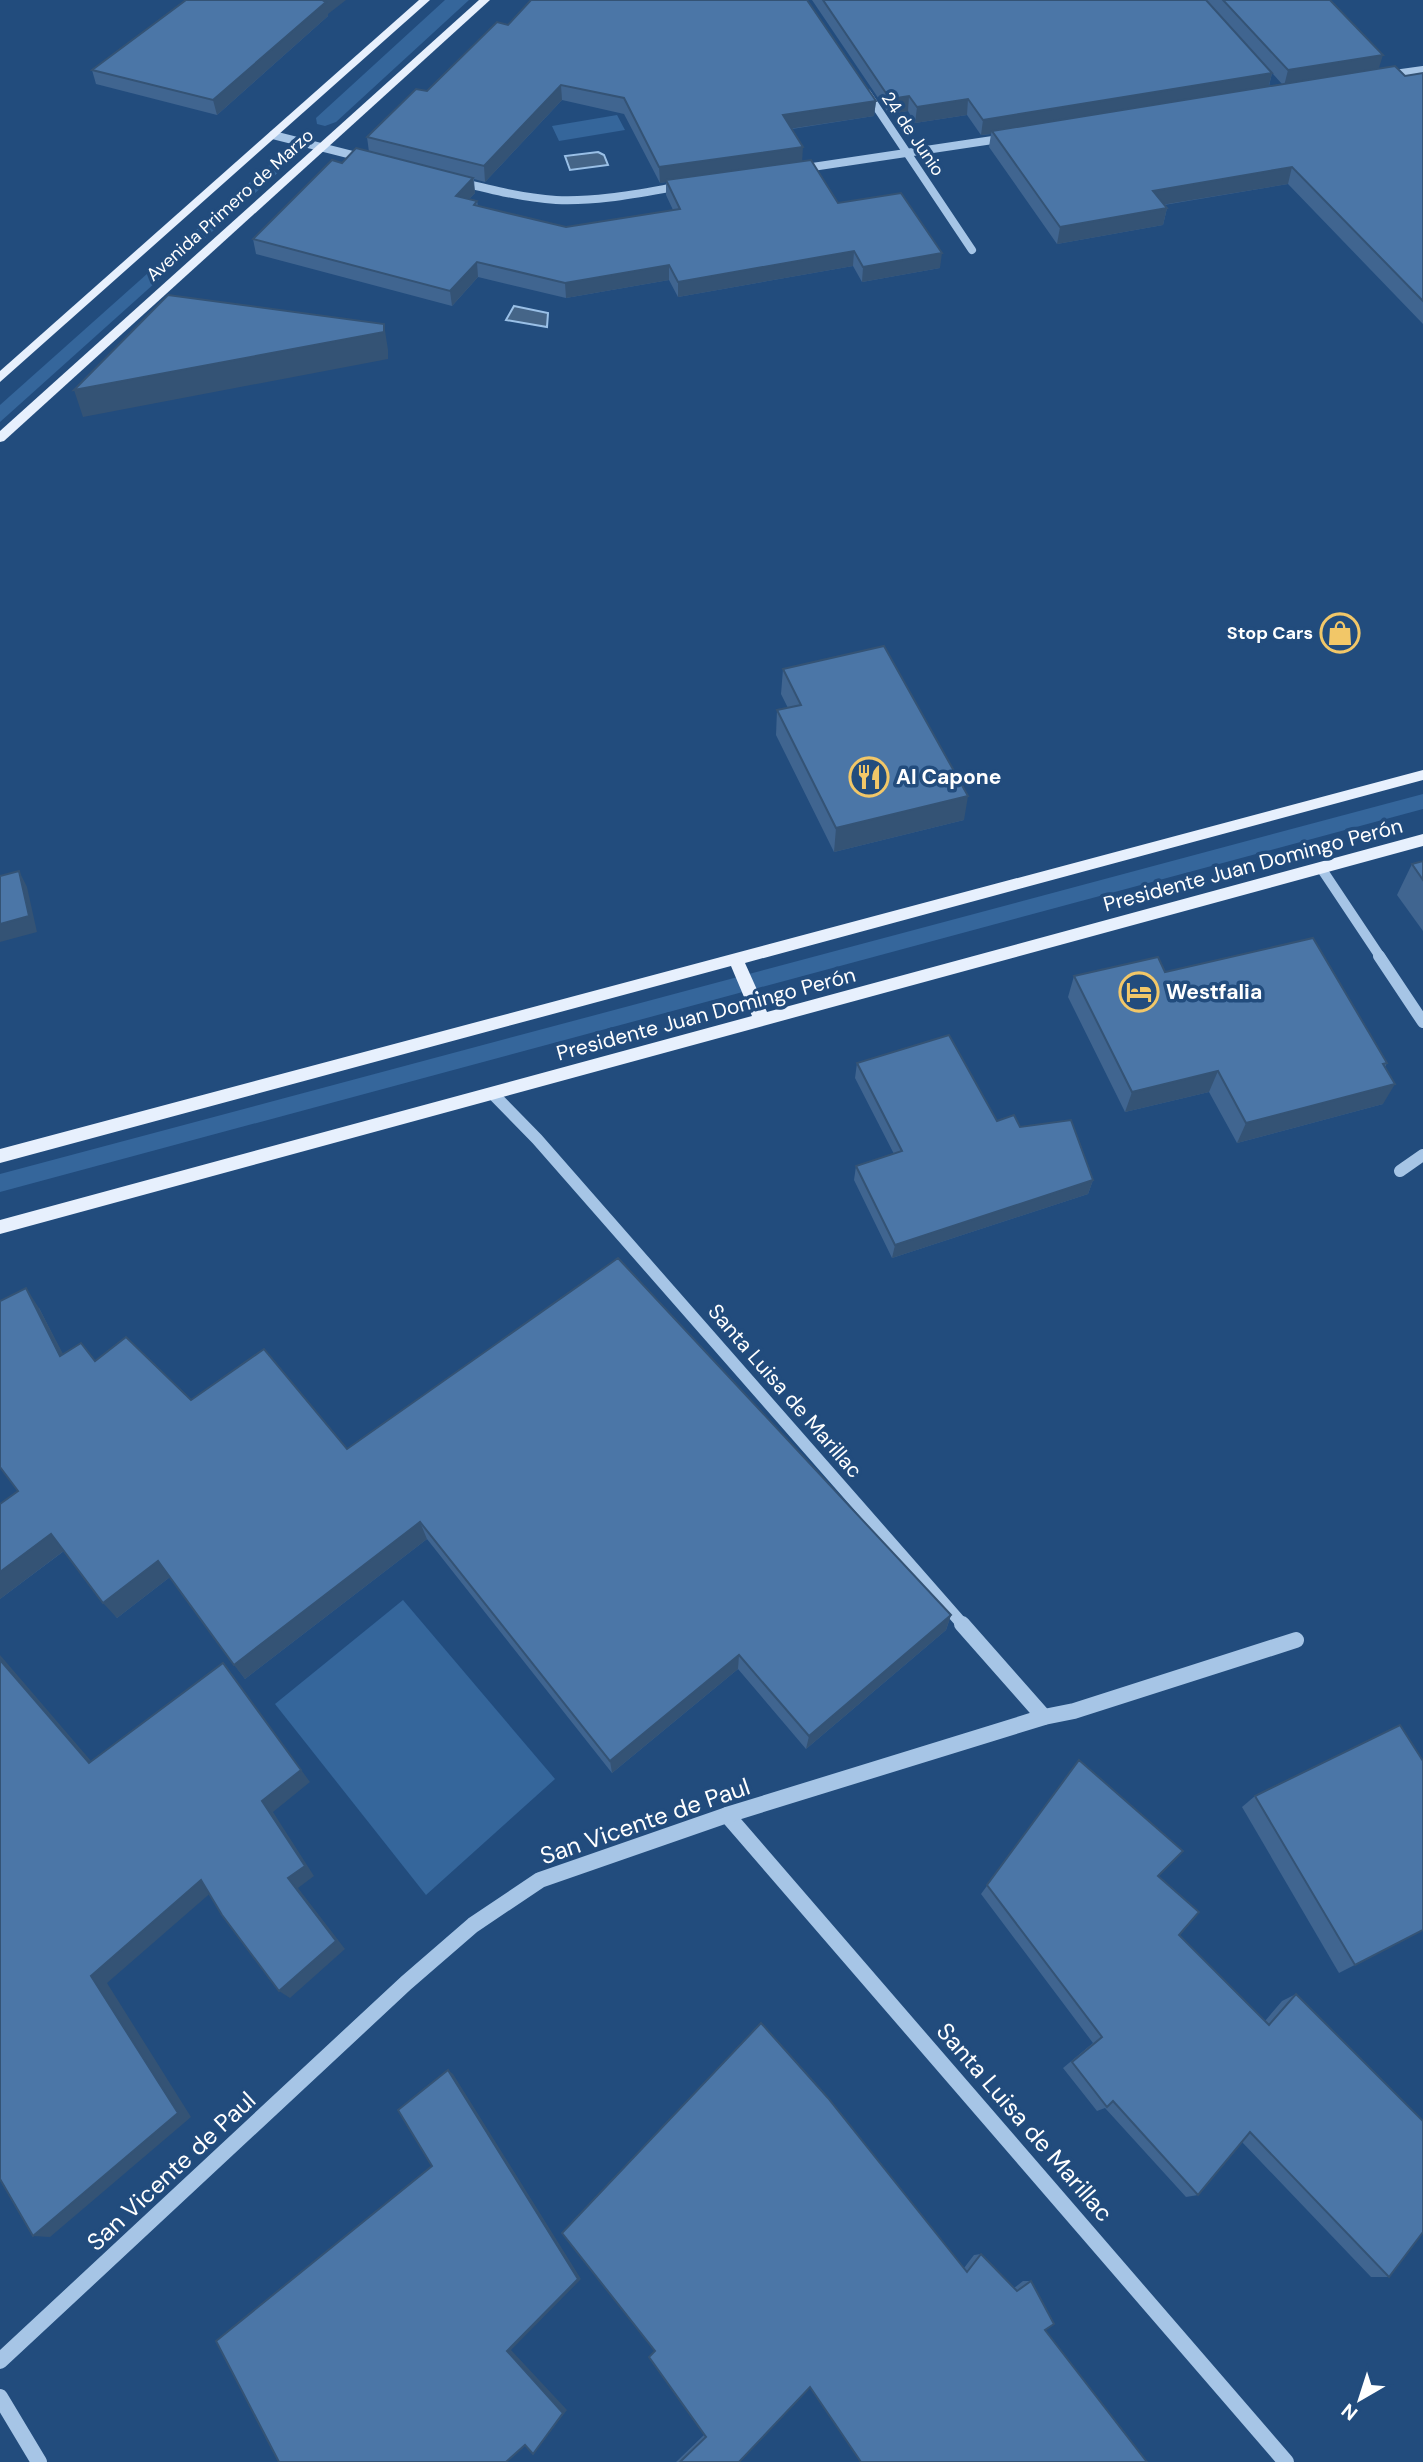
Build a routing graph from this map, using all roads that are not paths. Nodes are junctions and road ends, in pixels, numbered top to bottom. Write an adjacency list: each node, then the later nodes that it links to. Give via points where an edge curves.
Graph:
1 (425, 0): 6 (main road, Avenida Primero de Marzo)
2 (485, 0): 8 (main road, Avenida Primero de Marzo)
3 (1423, 70): 4 (street)
4 (1371, 78)
5 (863, 88): 9 (street, 24 de Junio)
6 (273, 135): 8 (street); 15 (main road, Avenida Primero de Marzo)
7 (1018, 136): 9 (street)
8 (320, 147): 10 (street); 16 (main road, Avenida Primero de Marzo)
9 (908, 154): 11 (street); 14 (street, 24 de Junio)
10 (374, 161)
11 (788, 171)
12 (455, 181): 13 (street, via 510,195 587,200)
13 (694, 184)
14 (972, 250)
15 (0, 378)
16 (0, 438)
17 (1423, 775): 20 (main road, Presidente Juan Domingo Perón)
18 (1423, 841): 19 (main road, Presidente Juan Domingo Perón)
19 (1321, 868): 21 (main road, Presidente Juan Domingo Perón); 22 (street)
20 (736, 959): 21 (main road); 25 (main road, Presidente Juan Domingo Perón)
21 (762, 1020): 23 (main road, Presidente Juan Domingo Perón)
22 (1423, 1022)
23 (493, 1094): 27 (main road, Presidente Juan Domingo Perón); 29 (street, Santa Luisa de Marillac)
24 (1423, 1155): 26 (street)
25 (0, 1156)
26 (1400, 1171)
27 (0, 1227)
28 (1296, 1640): 29 (street, San Vicente de Paul)
29 (1044, 1717): 30 (street, San Vicente de Paul)
30 (727, 1815): 31 (street, San Vicente de Paul, via 540,1880 473,1925); 34 (street, Santa Luisa de Marillac)
31 (0, 2361)
32 (0, 2397): 33 (street)
33 (39, 2462)
34 (1286, 2462)

